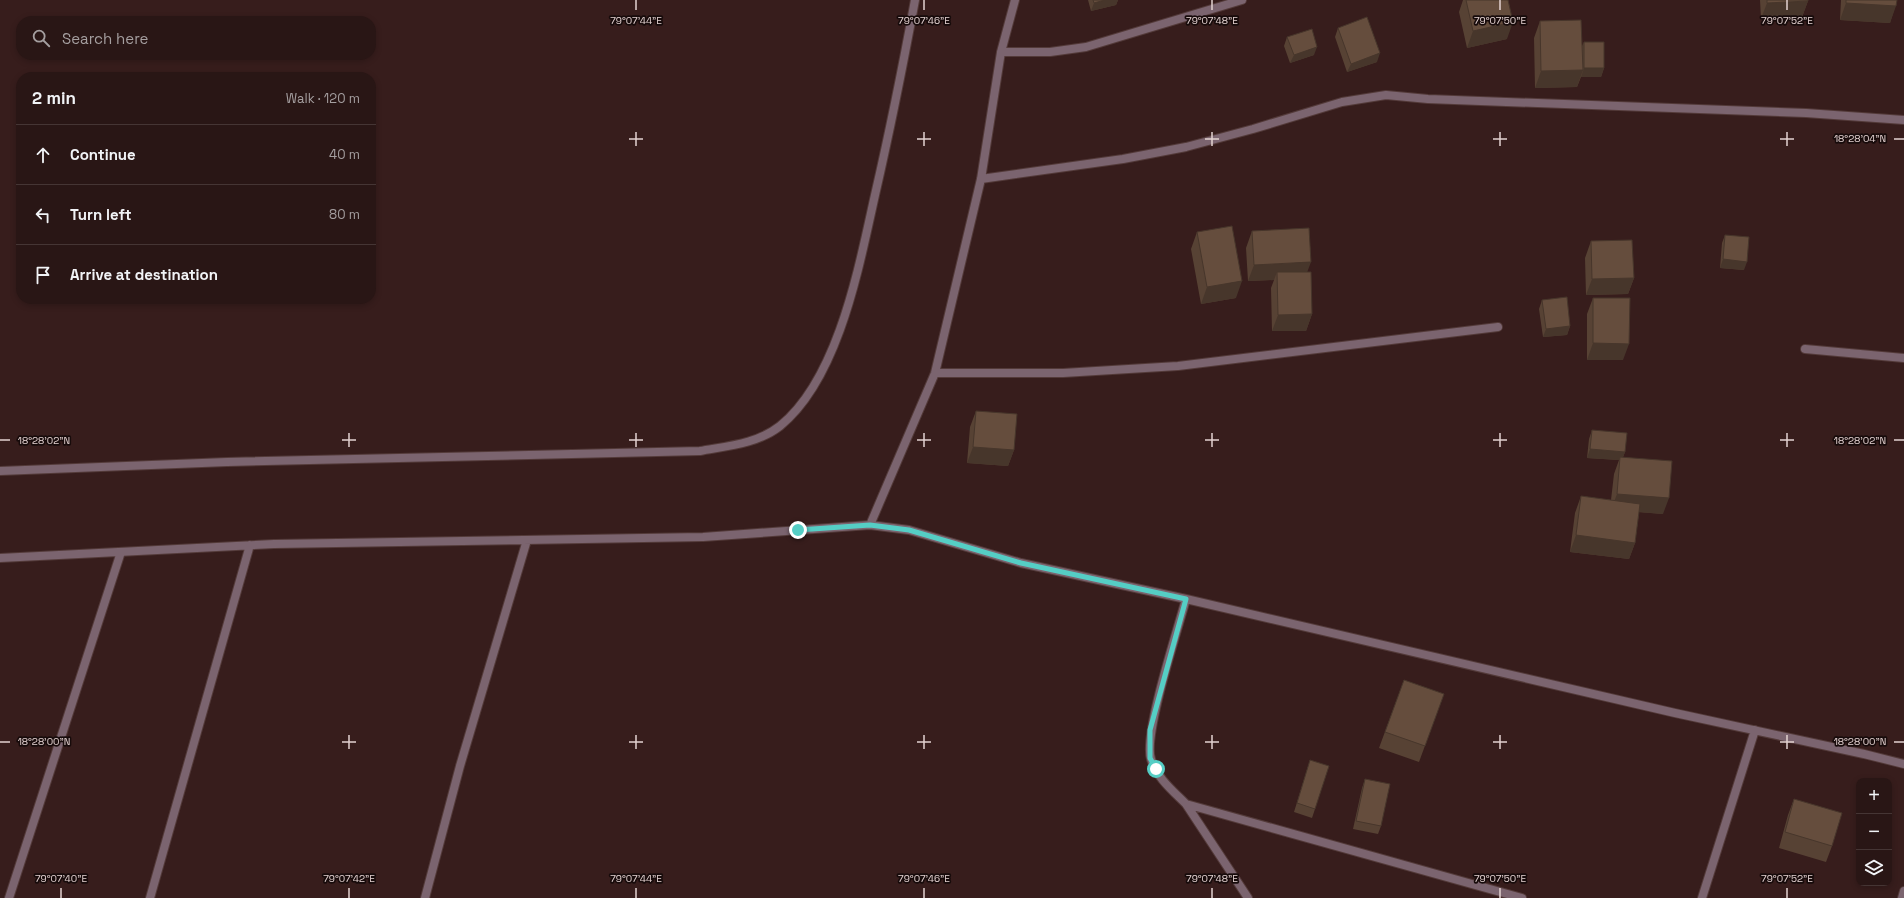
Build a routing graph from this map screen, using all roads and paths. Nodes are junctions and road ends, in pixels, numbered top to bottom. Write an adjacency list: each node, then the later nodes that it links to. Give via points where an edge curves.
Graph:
1 (915, 0): 11 (street, via 895,109 861,259 842,323 820,375 804,401 779,426 747,443 700,451 227,462)
2 (1015, 0): 4 (street)
3 (1242, 0): 4 (street, via 1086,47 1050,52)
4 (1002, 52): 6 (street)
5 (1904, 120): 6 (street, via 1806,113 1428,99 1386,95 1342,102 1186,147 1123,159)
6 (981, 179): 10 (street)
7 (1498, 327): 10 (street, via 1178,366 1063,373)
8 (1805, 349): 9 (street)
9 (1904, 358)
10 (935, 373): 12 (street)
11 (0, 471)
12 (870, 525): 13 (street, via 703,537); 17 (street, via 909,530 1021,563)
13 (527, 540): 14 (street); 24 (street, via 460,766)
14 (250, 545): 15 (street); 23 (street)
15 (121, 552): 16 (street); 22 (street)
16 (0, 558)
17 (1186, 599): 18 (street); 20 (street, via 1150,730 1150,758 1162,780)
18 (1755, 730): 19 (street); 27 (street)
19 (1904, 764)
20 (1186, 804): 25 (street); 26 (street)
21 (1904, 891): 28 (street)
22 (9, 898)
23 (150, 898)
24 (425, 898)
25 (1248, 898)
26 (1522, 898)
27 (1702, 898)
28 (1902, 898)

